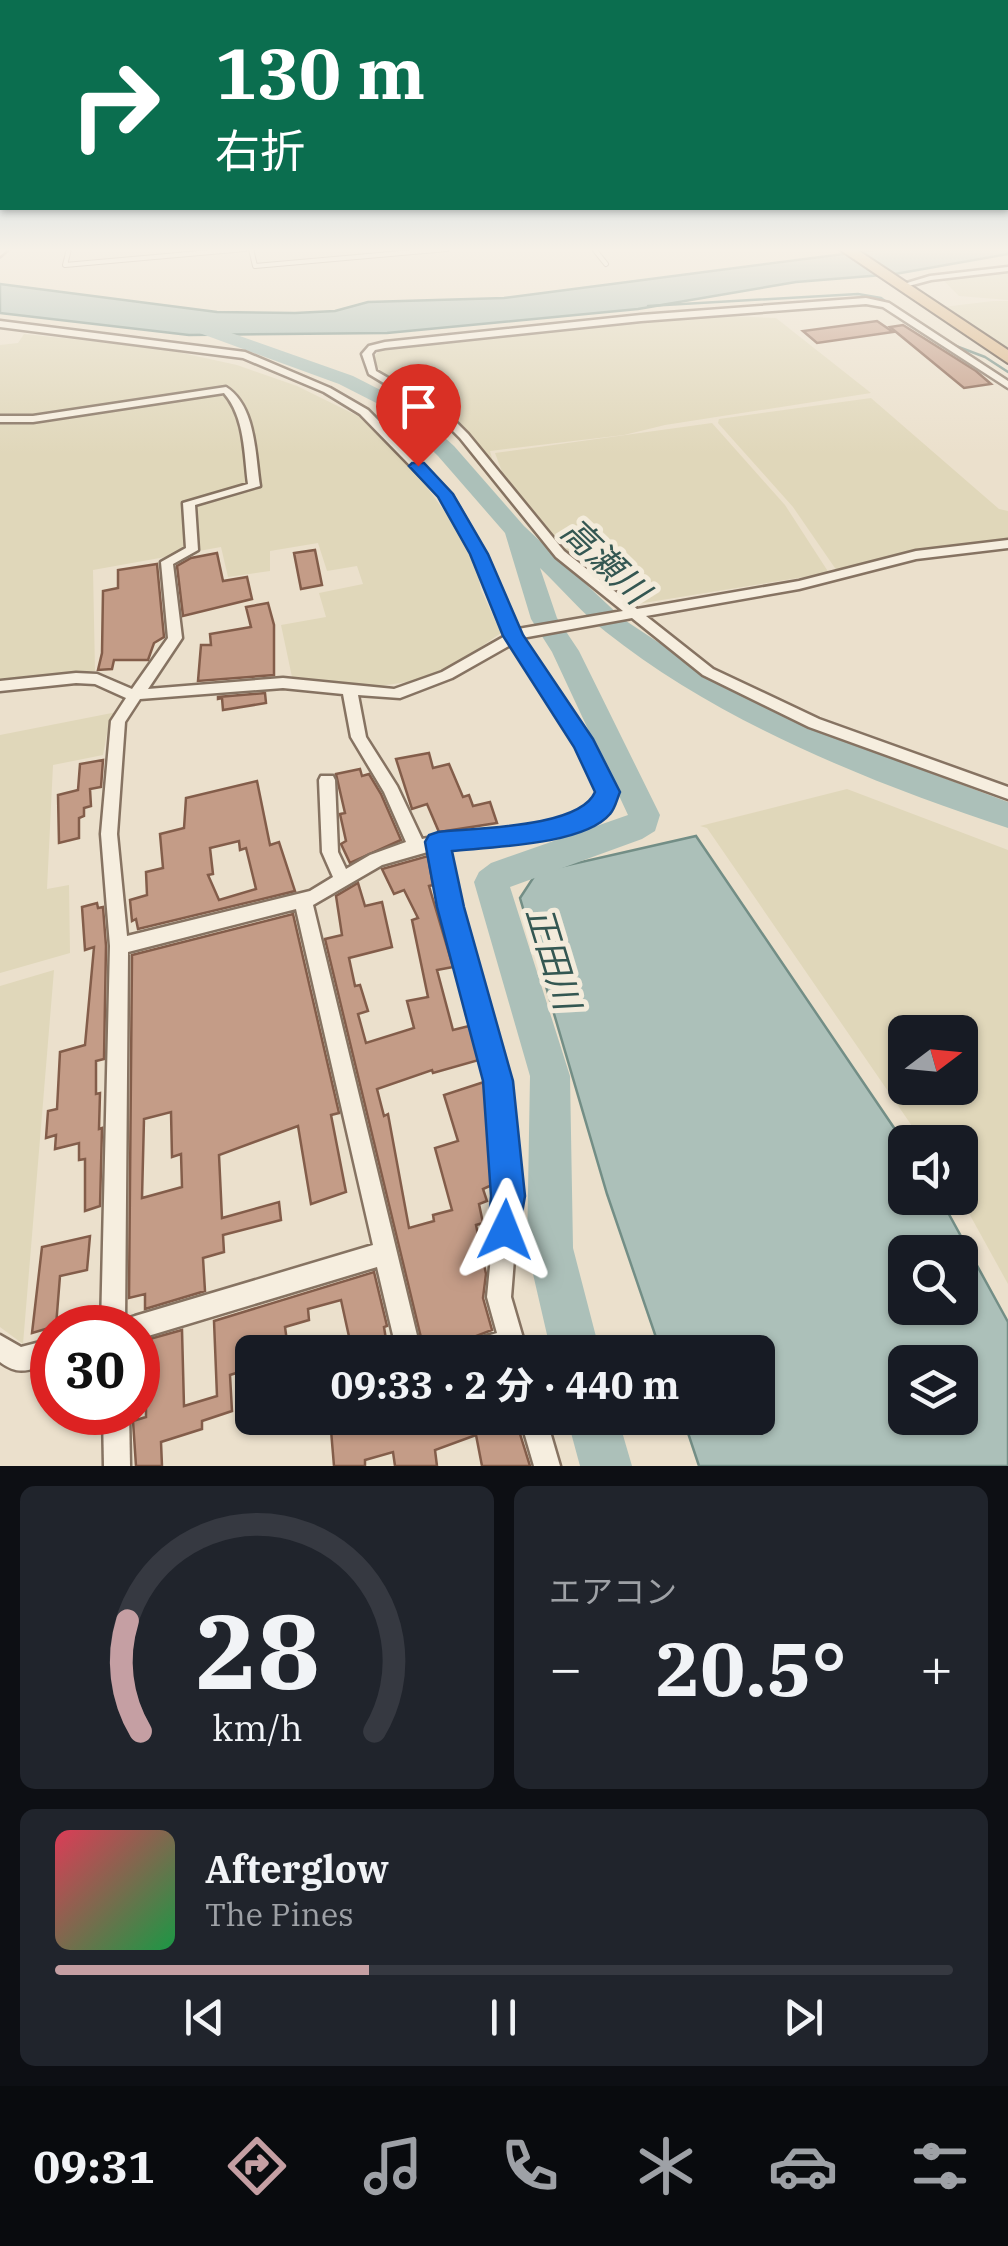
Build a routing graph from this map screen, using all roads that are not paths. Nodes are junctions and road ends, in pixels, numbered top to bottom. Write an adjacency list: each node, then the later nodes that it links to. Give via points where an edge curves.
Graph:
1 (648, 317): 13 (street, via 372,348 368,354 372,372 441,414 560,554)
2 (908, 317): 6 (street)
3 (947, 317): 5 (highway)
4 (0, 324): 14 (street, via 245,356 364,412 445,494)
5 (966, 330): 6 (street); 7 (highway)
6 (936, 334): 9 (street)
7 (1008, 358)
8 (1008, 368): 9 (street)
9 (989, 372): 10 (street)
10 (1008, 384)
11 (0, 419): 17 (street, via 216,388 232,394 254,486 189,503 192,550 167,562 175,638)
12 (1008, 544): 13 (street, via 916,555 799,585)
13 (631, 612): 14 (street); 19 (street, via 724,680 814,723)
14 (514, 636): 16 (street, via 447,675 395,694); 20 (street, via 585,745 606,800 594,814 541,832)
15 (0, 686): 17 (street, via 96,679)
16 (350, 691): 17 (street, via 284,683); 20 (street, via 359,737)
17 (133, 695): 23 (street, via 118,721 108,834)
18 (327, 780): 21 (street, via 330,852)
19 (1008, 793)
20 (427, 844): 21 (street, via 376,860); 28 (street, via 498,1081 508,1196 499,1296)
21 (342, 880): 22 (street)
22 (303, 900): 23 (street); 24 (street)
23 (118, 946): 25 (street)
24 (385, 1253): 26 (street); 27 (street)
25 (114, 1305)
26 (160, 1321)
27 (406, 1335)
28 (510, 1335)
29 (0, 1347): 30 (street, via 18,1360)
30 (30, 1357)
31 (116, 1435): 33 (street)
32 (538, 1435): 34 (street)
33 (117, 1466)
34 (546, 1466)

